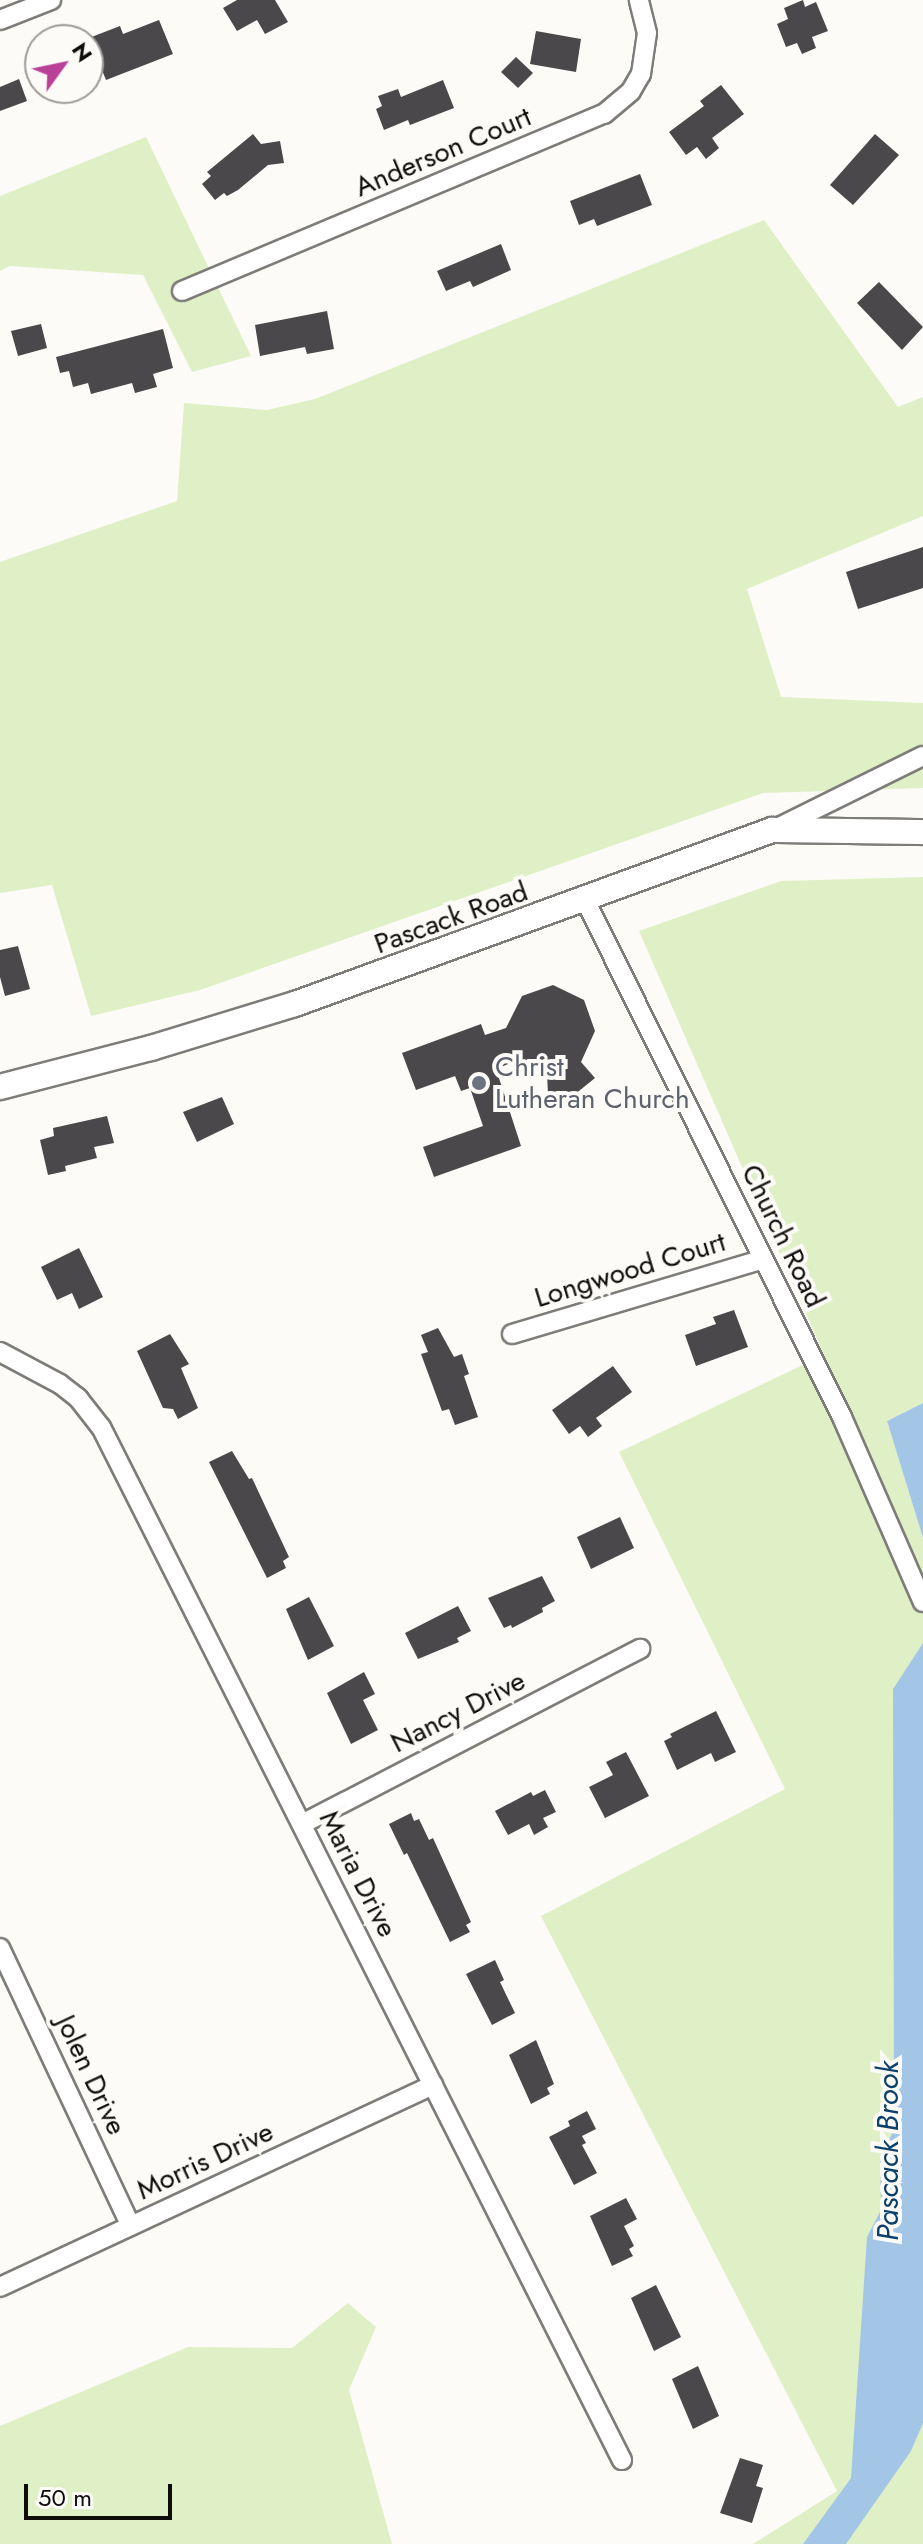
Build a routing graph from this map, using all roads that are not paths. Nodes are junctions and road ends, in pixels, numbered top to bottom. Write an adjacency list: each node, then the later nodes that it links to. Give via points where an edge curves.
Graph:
1 (51, 0): 3 (street)
2 (641, 0): 4 (street, Anderson Court, via 647,33 641,74 604,114)
3 (0, 20)
4 (182, 291)
5 (923, 756): 6 (street)
6 (772, 830): 7 (street, Pascack Road); 8 (street, Pascack Road)
7 (923, 832)
8 (585, 900): 9 (street, Pascack Road, via 268,1013); 10 (street, Church Road)
9 (0, 1087)
10 (763, 1259): 11 (street, Longwood Court); 13 (street, Church Road, via 842,1417)
11 (512, 1334)
12 (0, 1352): 15 (street, Maria Drive, via 60,1384 101,1427)
13 (923, 1602)
14 (640, 1649): 15 (street, Nancy Drive)
15 (302, 1824): 17 (street, Maria Drive)
16 (0, 1948): 18 (street, Jolen Drive)
17 (433, 2085): 18 (street, Morris Drive); 20 (street, Maria Drive)
18 (131, 2226): 19 (street, Morris Drive)
19 (0, 2287)
20 (622, 2460)

